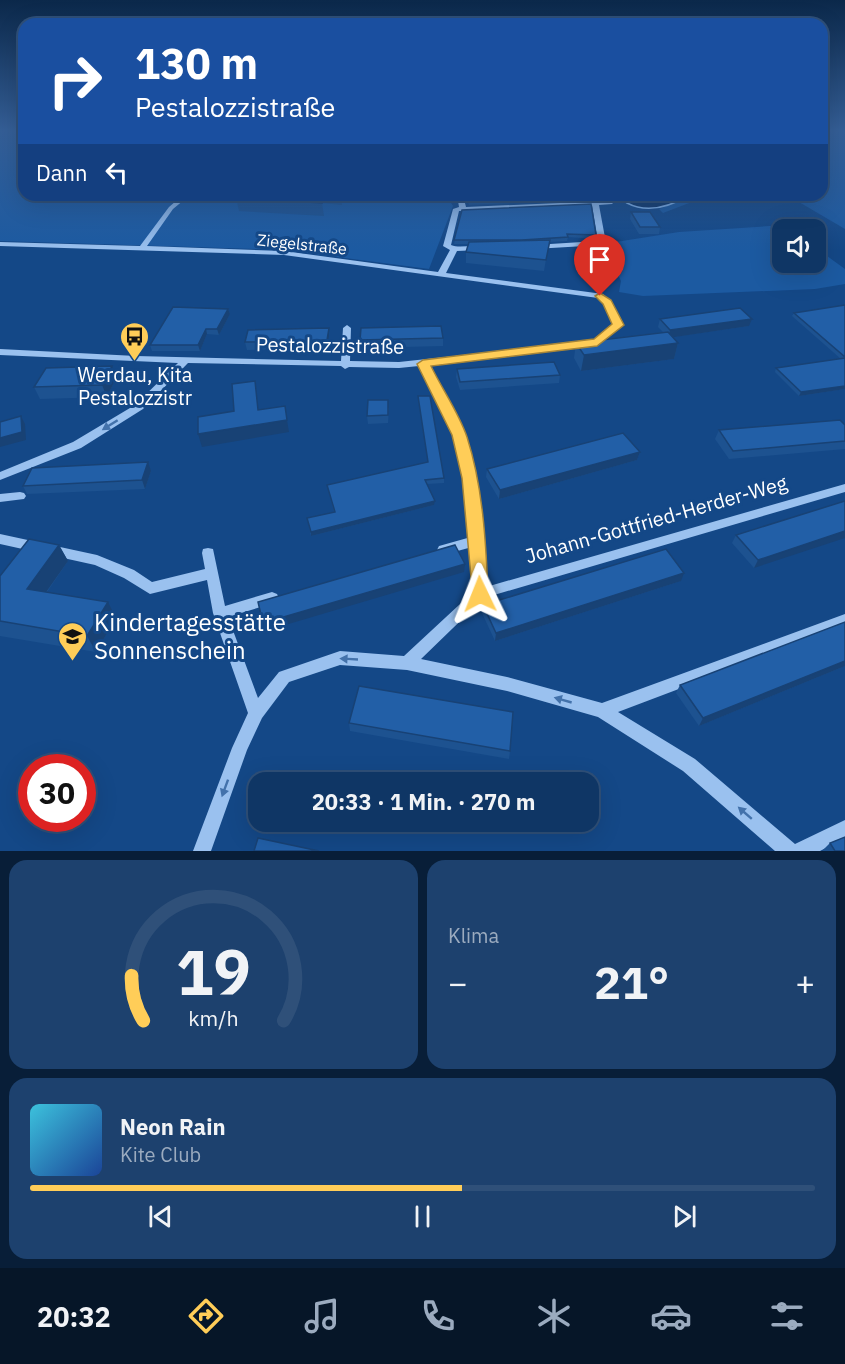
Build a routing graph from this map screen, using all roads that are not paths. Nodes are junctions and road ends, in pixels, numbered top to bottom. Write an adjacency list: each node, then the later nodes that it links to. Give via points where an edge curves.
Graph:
1 (180, 201): 7 (street)
2 (461, 201): 5 (street)
3 (609, 201): 4 (street)
4 (595, 203): 5 (street); 9 (street, via 602,243)
5 (463, 209): 10 (street, via 456,209 447,246)
6 (0, 244): 7 (street, Ziegelstraße)
7 (142, 248): 11 (street, Ziegelstraße, via 284,253)
8 (488, 248): 10 (street)
9 (522, 248)
10 (454, 249): 11 (street)
11 (441, 274): 12 (street, Ziegelstraße)
12 (600, 296): 16 (street, Pestalozzistraße, via 608,303 618,325 597,343)
13 (347, 328): 17 (street)
14 (0, 352): 15 (street, Pestalozzistraße)
15 (186, 360): 17 (street, Pestalozzistraße); 18 (street, one-way to 18, via 139,407 77,445)
16 (423, 364): 17 (street, Pestalozzistraße); 23 (street, via 459,435)
17 (345, 366)
18 (0, 476)
19 (845, 488): 28 (street, Johann-Gottfried-Herder-Weg)
20 (20, 496): 21 (street)
21 (0, 498)
22 (0, 539): 26 (street, via 97,560 150,588)
23 (477, 540): 24 (street); 28 (street)
24 (433, 553)
25 (208, 554): 26 (street)
26 (212, 573): 29 (street)
27 (287, 594): 29 (street)
28 (480, 594): 31 (street)
29 (219, 613): 33 (street)
30 (845, 620): 32 (street)
31 (407, 663): 32 (street, one-way to 31, via 507,684); 33 (street, one-way to 33, via 340,658 308,667 284,677)
32 (602, 711): 36 (street, one-way to 32, via 689,765)
33 (256, 713): 35 (street, one-way to 35)
34 (845, 829): 37 (street)
35 (201, 851)
36 (789, 851)
37 (801, 851)

